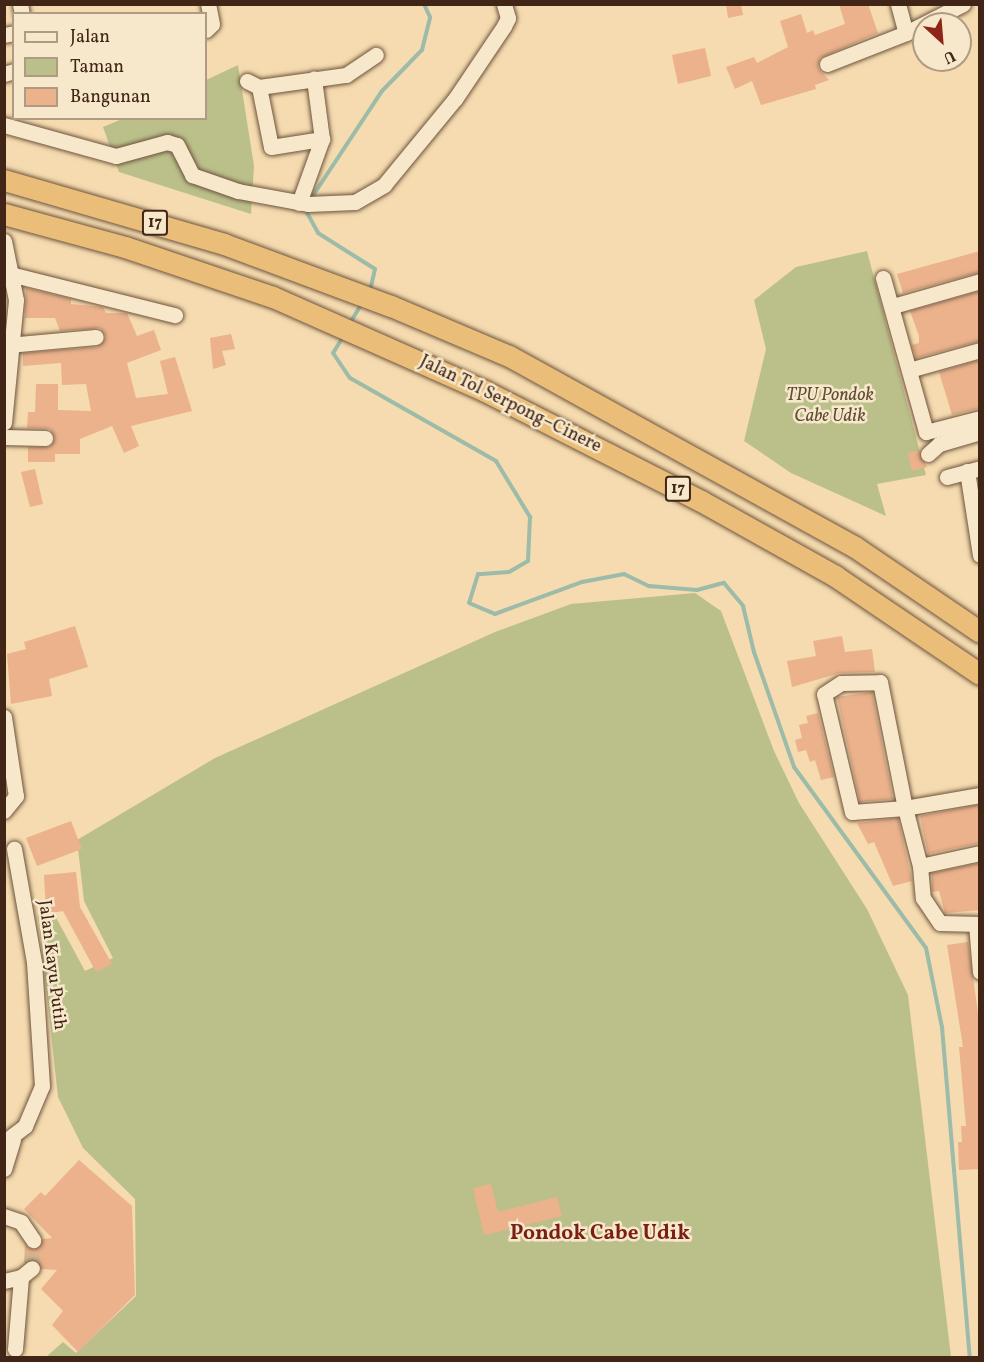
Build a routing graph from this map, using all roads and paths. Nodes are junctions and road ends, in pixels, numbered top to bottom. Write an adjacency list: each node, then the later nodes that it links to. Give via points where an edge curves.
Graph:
1 (208, 4): 5 (street, via 212,24)
2 (504, 4): 13 (street, via 508,18 498,36 455,99 384,184 356,202)
3 (898, 4): 6 (street)
4 (963, 4): 6 (street)
5 (207, 29)
6 (906, 33): 8 (street)
7 (376, 56): 9 (street, via 352,73)
8 (827, 64)
9 (314, 79): 11 (street); 11 (street, via 253,84 271,147)
10 (4, 125): 13 (street, via 116,156 167,142 177,145 192,175 238,191)
11 (322, 139): 13 (street)
12 (4, 180): 34 (highway, 17, via 131,215 304,273 509,356 855,547)
13 (299, 203)
14 (4, 214): 35 (highway, Jalan Tol Serpong–Cinere / 17, via 126,247 273,297 485,391 701,501 835,576)
15 (7, 252): 16 (street)
16 (14, 275): 20 (street); 22 (street, via 16,300)
17 (883, 278): 19 (street)
18 (980, 280): 19 (street)
19 (893, 306): 24 (street)
20 (175, 315)
21 (96, 337): 22 (street)
22 (8, 345): 26 (street)
23 (980, 350): 24 (street)
24 (909, 370): 25 (street, via 926,432)
25 (980, 418)
26 (4, 422)
27 (980, 432): 30 (street, via 939,444)
28 (4, 437): 29 (street)
29 (45, 438)
30 (928, 454)
31 (973, 470): 32 (street); 33 (street)
32 (947, 477)
33 (980, 555)
34 (980, 632)
35 (980, 674)
36 (4, 717): 39 (street, via 16,796)
37 (980, 795): 38 (street)
38 (905, 808): 38 (street, via 857,814 848,807 824,702 830,686 880,682); 42 (street)
39 (4, 811)
40 (14, 849): 45 (street, Jalan Kayu Putih, via 34,962 43,1067 38,1101)
41 (980, 853): 42 (street)
42 (920, 866): 43 (street, via 923,898 931,916 940,923)
43 (978, 924): 44 (street)
44 (980, 972)
45 (9, 1140): 46 (street, Jalan Kayu Putih)
46 (4, 1169)
47 (4, 1216): 48 (street, via 21,1222)
48 (33, 1240)
49 (4, 1281): 51 (street, via 26,1273)
50 (4, 1327): 51 (street)
51 (16, 1353)

